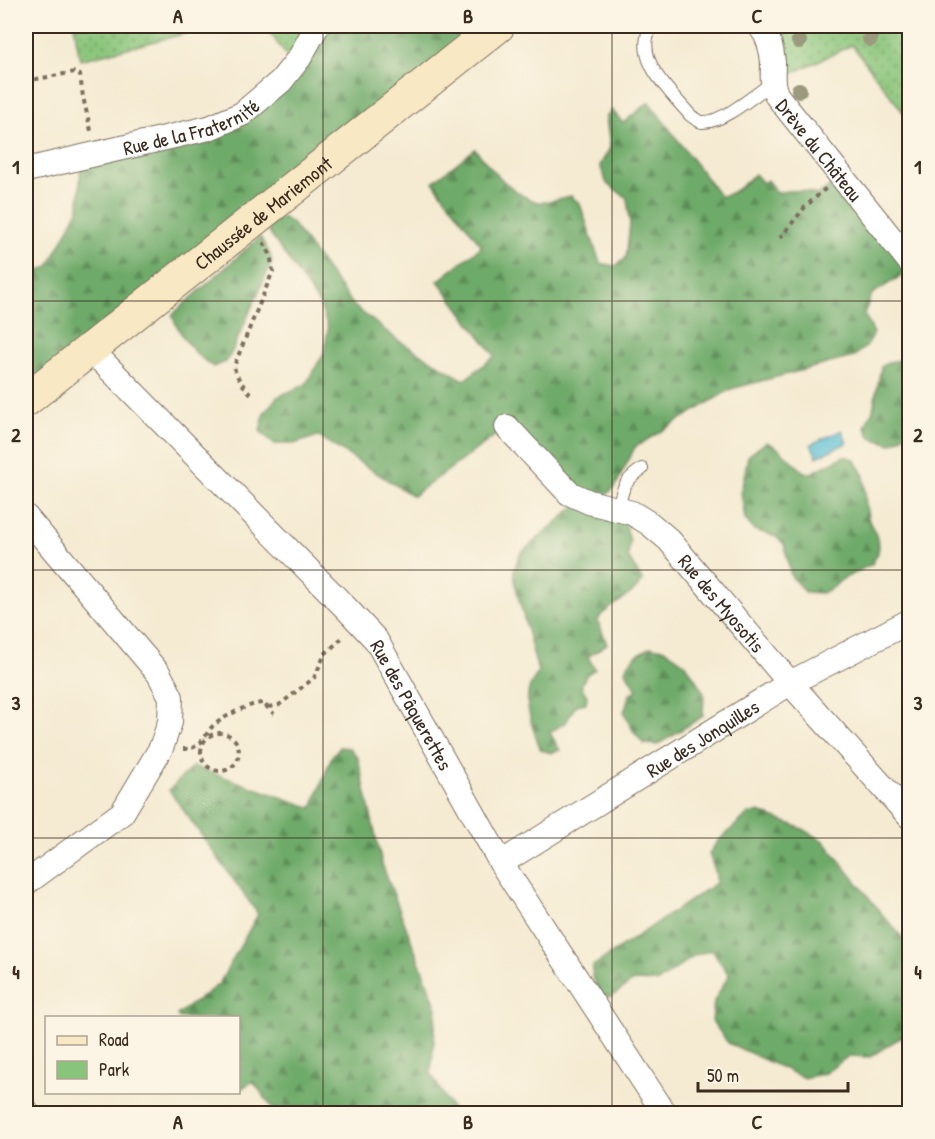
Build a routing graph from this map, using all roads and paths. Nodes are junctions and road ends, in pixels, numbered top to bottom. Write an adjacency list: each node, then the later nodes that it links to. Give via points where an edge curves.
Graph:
1 (317, 26): 7 (street, Rue de la Fraternité, via 281,81 242,114 209,128)
2 (498, 26): 10 (street, Chaussée de Mariemont)
3 (651, 26): 6 (lane, via 645,47 648,62 696,120 710,122 720,118)
4 (760, 26): 6 (street, Drève du Château, via 769,42)
5 (26, 81): 7 (path, via 75,72 80,75)
6 (772, 83): 9 (street, Drève du Château, via 777,96)
7 (96, 154): 8 (street, Rue de la Fraternité)
8 (26, 170)
9 (841, 177): 11 (path, via 811,201); 12 (street, Drève du Château)
10 (248, 224): 13 (street, Chaussée de Mariemont); 14 (path, via 270,254 273,271 234,366 235,374)
11 (780, 238)
12 (909, 262)
13 (90, 349): 15 (street, Chaussée de Mariemont); 21 (street, Rue des Pâquerettes)
14 (251, 394)
15 (26, 400)
16 (507, 427): 18 (street, Rue des Myosotis, via 569,493)
17 (642, 469): 18 (lane, via 625,483)
18 (618, 508): 22 (street, Rue des Myosotis, via 642,518 669,540)
19 (26, 517): 26 (street, via 159,674 171,697 170,722)
20 (909, 621): 22 (street, Rue des Jonquilles)
21 (361, 623): 23 (path, via 331,647 314,678 279,705); 28 (street, Rue des Pâquerettes, via 376,640)
22 (790, 683): 27 (street, Rue des Myosotis); 28 (street, Rue des Jonquilles)
23 (269, 707): 24 (path); 25 (path, via 263,702 253,704 216,724)
24 (274, 714)
25 (206, 738): 25 (path, via 217,733 233,738 239,748 234,765 215,770 204,763 201,750); 26 (path, via 188,749)
26 (161, 748): 29 (street, via 122,813)
27 (909, 818)
28 (501, 863): 32 (street, Rue des Pâquerettes)
29 (26, 884)
30 (26, 1110): 31 (street)
31 (28, 1113)
32 (665, 1113)

